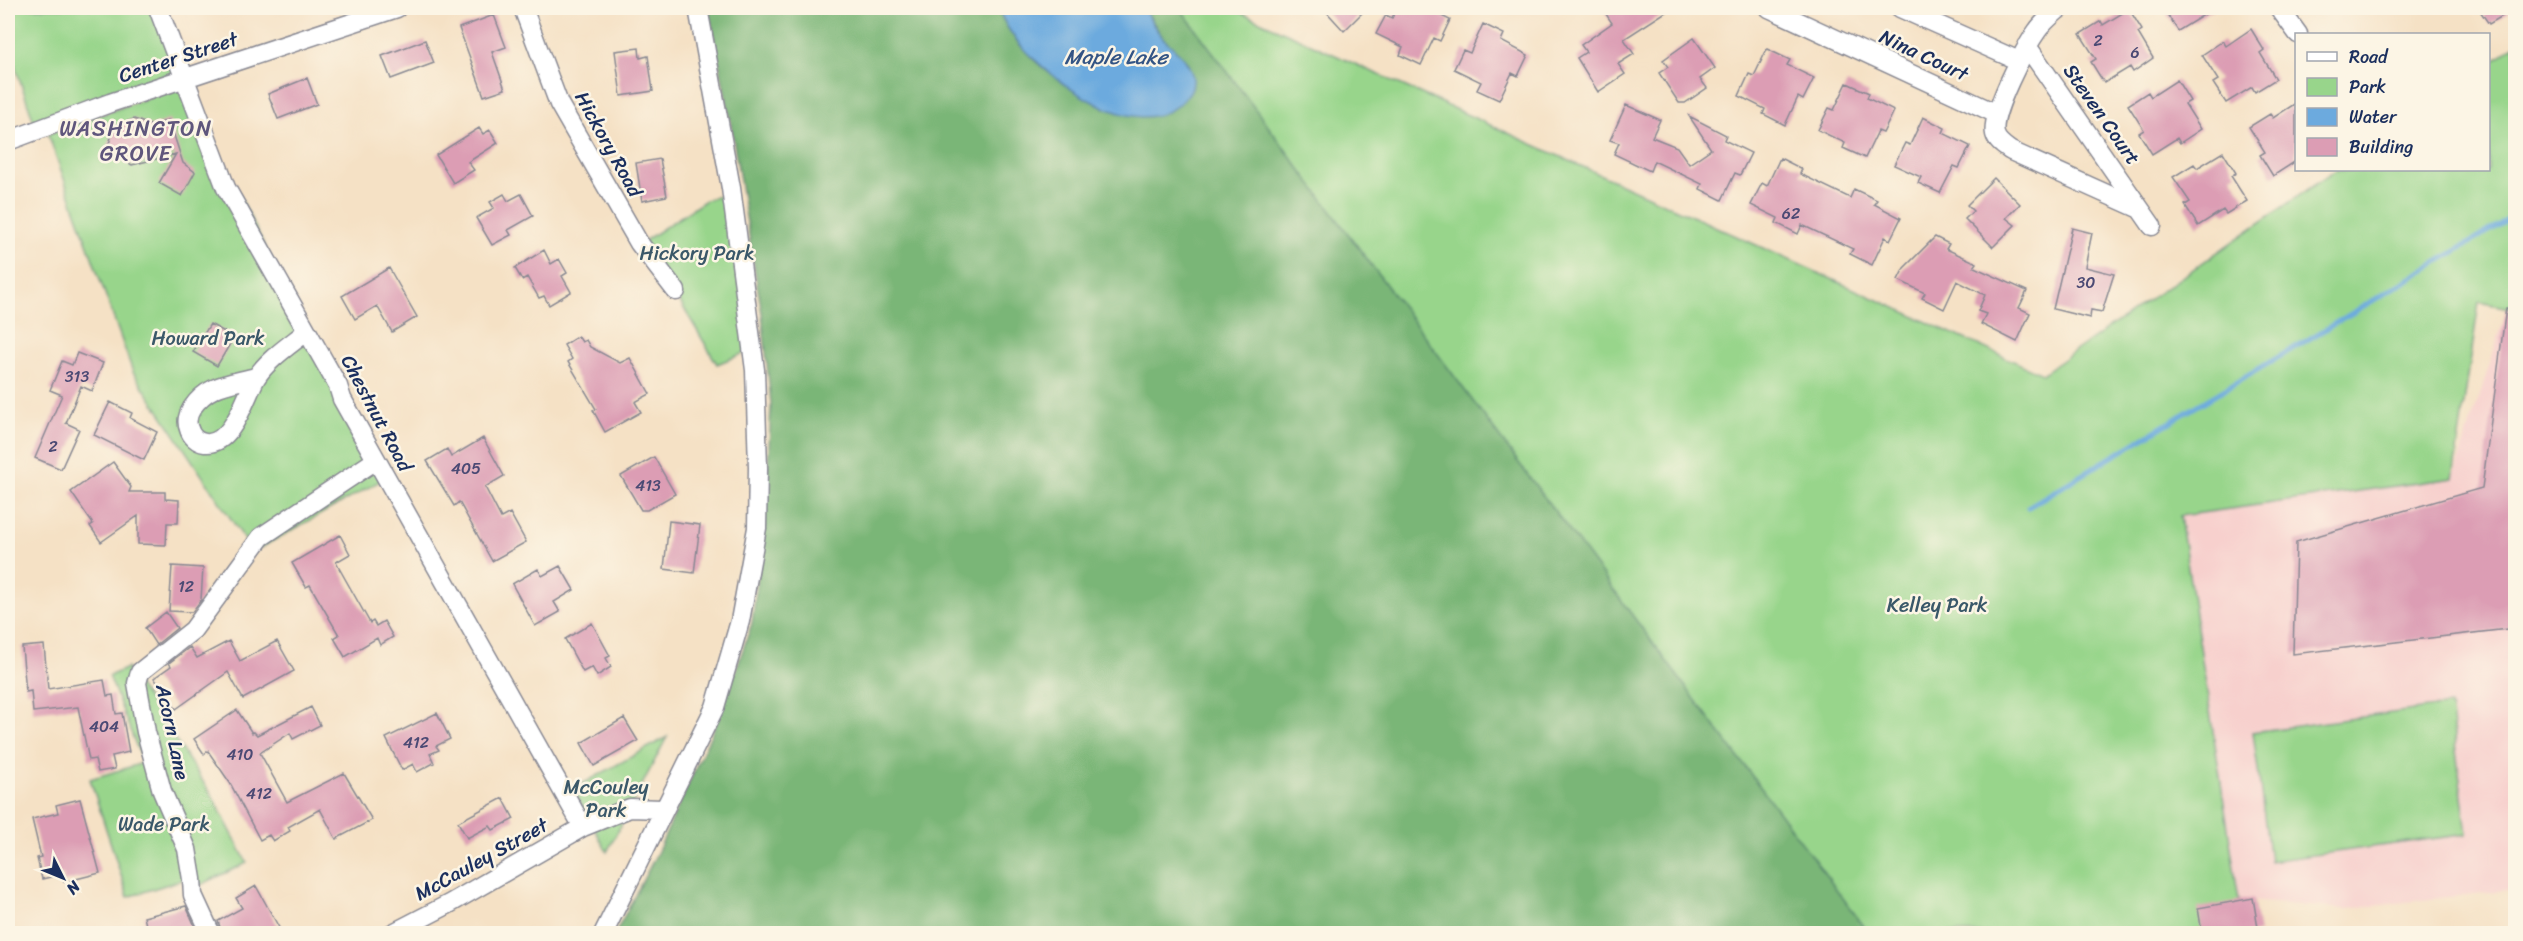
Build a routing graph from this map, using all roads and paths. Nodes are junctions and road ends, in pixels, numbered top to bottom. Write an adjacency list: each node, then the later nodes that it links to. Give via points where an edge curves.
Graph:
1 (158, 8): 11 (street, Chestnut Road)
2 (397, 8): 11 (street, Center Street)
3 (523, 8): 16 (street, Hickory Road, via 559,104 639,243)
4 (698, 8): 20 (street, via 731,188 755,370 757,528 740,621 715,706)
5 (1769, 8): 12 (street, Nina Court)
6 (1900, 8): 10 (street, Nina Court)
7 (2060, 8): 10 (street, via 2038,28)
8 (2279, 8): 9 (street)
9 (2297, 33)
10 (2023, 54): 12 (street); 14 (street, Steven Court)
11 (183, 79): 13 (street, Center Street); 17 (street, Chestnut Road, via 226,188)
12 (1997, 114): 14 (street, via 1994,132 1998,141 2011,151)
13 (8, 141)
14 (2140, 209): 15 (street, Steven Court)
15 (2152, 226)
16 (676, 291)
17 (306, 332): 18 (street); 19 (street, Chestnut Road)
18 (256, 377)
19 (376, 460): 21 (street, Chestnut Road); 22 (street, Acorn Lane, via 261,537 193,630 140,672 137,683 146,732 162,791 187,849 193,895)
20 (662, 809): 21 (street, McCauley Street, via 630,808); 24 (street)
21 (584, 827): 23 (street, McCauley Street)
22 (211, 933)
23 (391, 933)
24 (603, 933)

